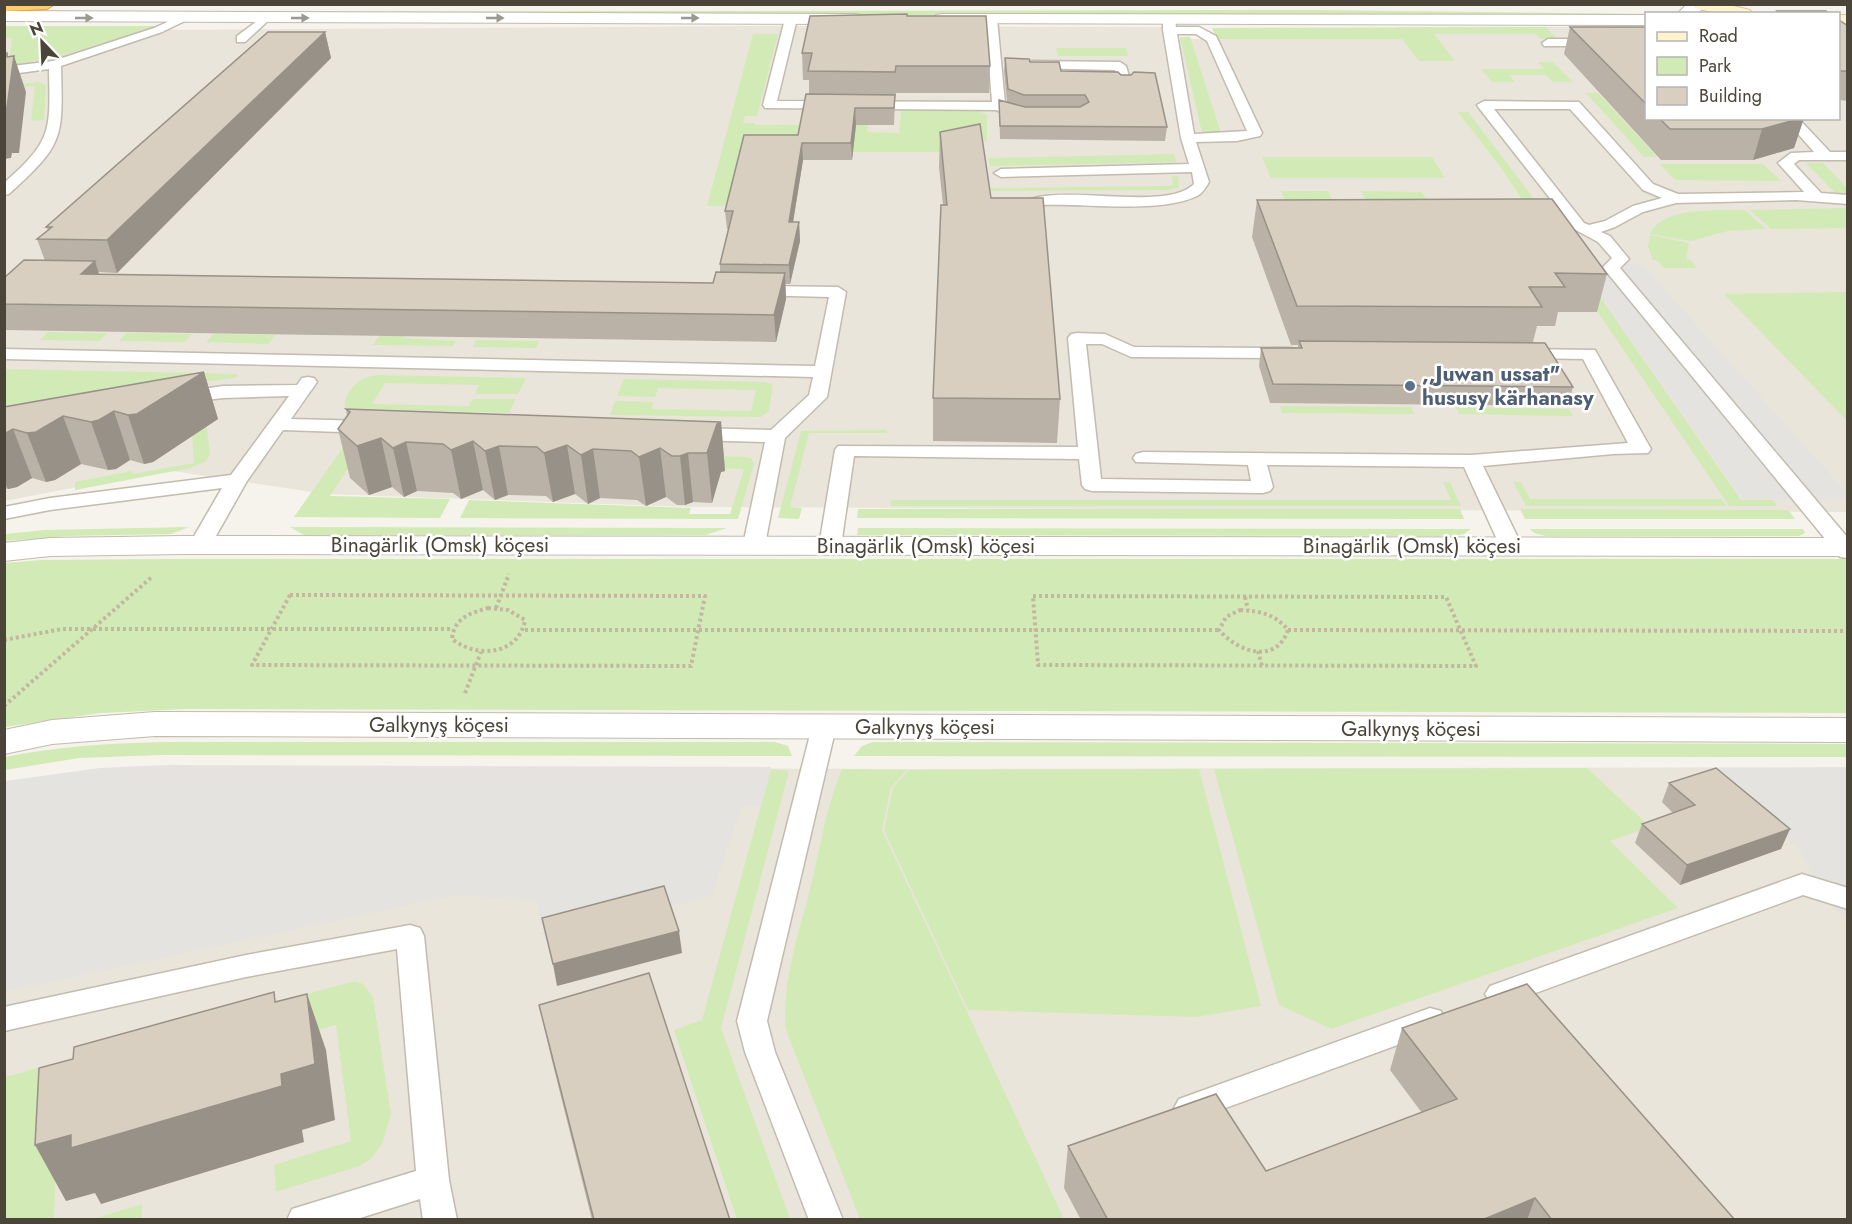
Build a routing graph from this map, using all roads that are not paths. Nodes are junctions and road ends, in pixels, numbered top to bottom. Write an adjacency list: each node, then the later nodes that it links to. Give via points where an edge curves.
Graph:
1 (47, 4): 3 (highway)
2 (1700, 4): 4 (main road)
3 (4, 6)
4 (1735, 12)
5 (4, 16): 6 (street, one-way to 6)
6 (183, 18): 7 (street); 20 (lane)
7 (265, 18): 14 (street, one-way to 14); 16 (lane)
8 (873, 19): 14 (street)
9 (921, 19): 13 (street)
10 (1549, 20): 11 (street); 12 (street); 18 (lane)
11 (1645, 20)
12 (1169, 24): 13 (street); 27 (lane); 27 (lane, via 1199,31 1212,39 1255,133)
13 (992, 26): 15 (lane); 21 (lane)
14 (792, 28): 24 (lane, via 770,105)
15 (948, 33)
16 (241, 39)
17 (1548, 43): 18 (lane)
18 (1572, 43): 19 (lane)
19 (1645, 43)
20 (55, 64): 22 (lane); 32 (lane, via 51,141)
21 (1007, 65): 23 (lane, via 1120,66); 24 (lane)
22 (4, 71)
23 (1125, 83)
24 (999, 106): 25 (lane)
25 (1022, 113)
26 (1792, 120): 28 (lane)
27 (1188, 138): 30 (lane)
28 (1826, 156): 29 (lane); 33 (lane, via 1796,156 1785,163)
29 (1848, 156)
30 (1197, 168): 31 (lane); 36 (lane, via 1202,182 1191,193 1159,199 1042,201 1027,204 1021,210)
31 (1001, 173)
32 (4, 191)
33 (1816, 197): 34 (lane); 35 (lane)
34 (1676, 199): 37 (lane, via 1638,209); 37 (lane, via 1648,187 1574,105 1484,105 1579,226)
35 (1848, 200)
36 (1023, 220)
37 (1587, 231): 60 (lane, via 1604,239 1620,259 1611,267)
38 (743, 290): 43 (lane, via 838,292)
39 (1307, 353): 50 (lane, via 1131,352 1104,339 1077,338)
40 (4, 354): 42 (lane)
41 (1507, 354): 53 (lane, via 1589,354 1641,449)
42 (323, 361): 43 (lane); 44 (lane)
43 (823, 372): 49 (lane, via 818,398)
44 (302, 390): 45 (lane); 46 (lane)
45 (166, 398)
46 (278, 424): 47 (lane); 54 (lane)
47 (384, 427)
48 (681, 434): 49 (lane)
49 (776, 436): 57 (lane)
50 (1088, 453): 52 (lane, via 1092,485 1263,487); 58 (lane, via 845,450)
51 (1143, 458): 52 (lane)
52 (1256, 459): 53 (lane)
53 (1471, 461): 59 (lane)
54 (237, 480): 55 (lane); 56 (lane)
55 (4, 513)
56 (200, 545): 57 (street, Binagärlik (Omsk) köçesi); 61 (street, Binagärlik (Omsk) köçesi, via 60,546)
57 (754, 546): 58 (street, Binagärlik (Omsk) köçesi)
58 (830, 546): 59 (street, Binagärlik (Omsk) köçesi)
59 (1511, 546): 60 (street, Binagärlik (Omsk) köçesi)
60 (1846, 548)
61 (4, 552)
62 (824, 727): 63 (street, Galkynyş köçesi); 64 (street, Galkynyş köçesi, via 155,724 52,732); 71 (lane, via 752,1021 760,1052)
63 (1848, 730)
64 (4, 742)
65 (1848, 898): 67 (lane, via 1802,884)
66 (4, 1019): 68 (lane, via 246,966 410,936)
67 (1169, 1115)
68 (433, 1180): 69 (lane); 70 (lane)
69 (304, 1220)
70 (440, 1220)
71 (826, 1220)

